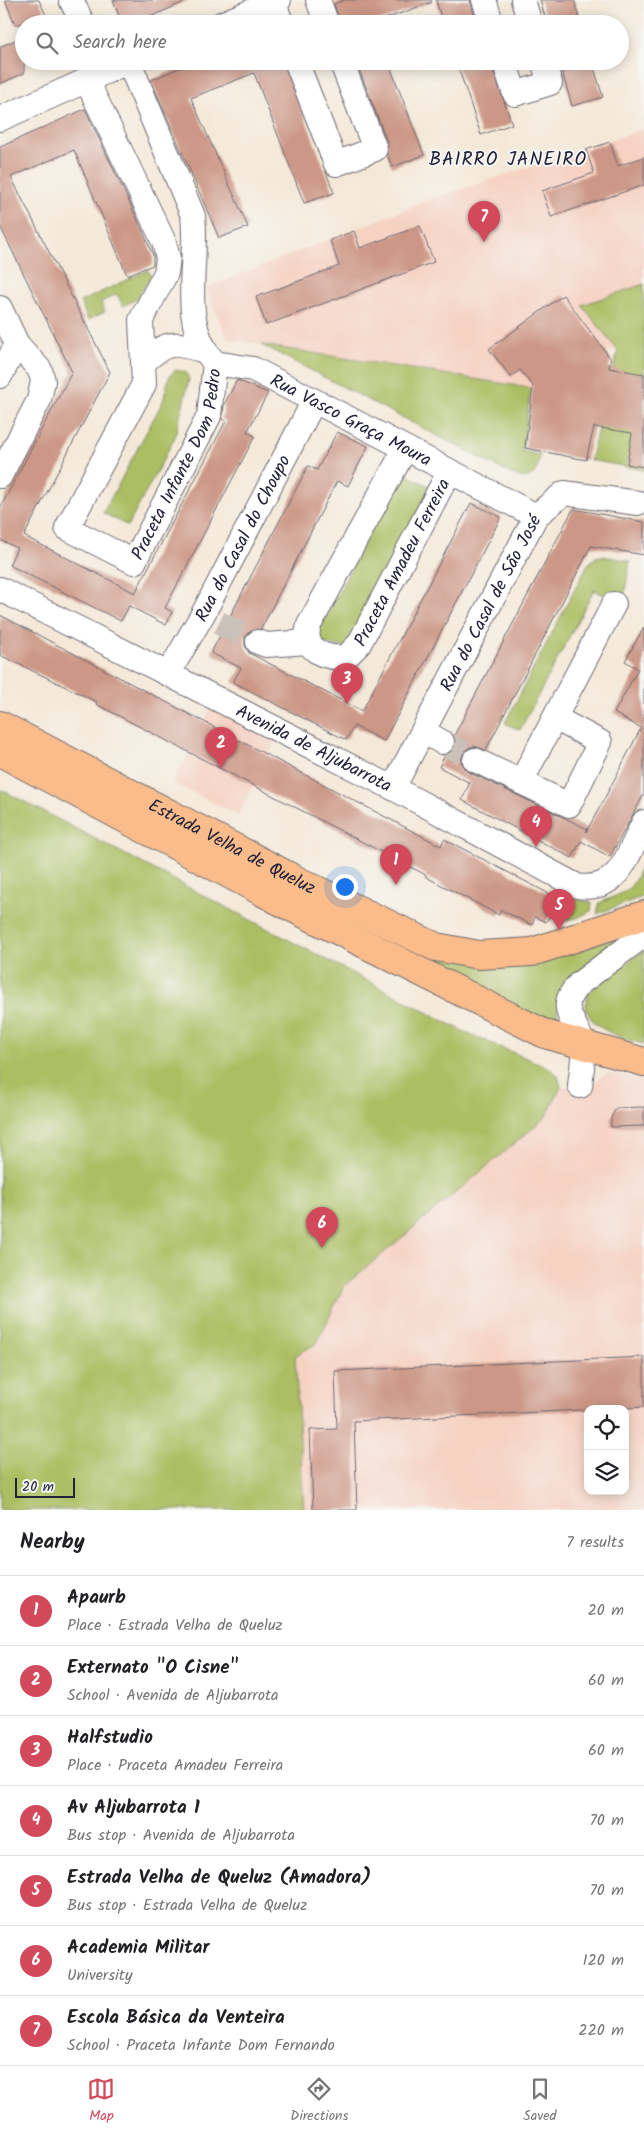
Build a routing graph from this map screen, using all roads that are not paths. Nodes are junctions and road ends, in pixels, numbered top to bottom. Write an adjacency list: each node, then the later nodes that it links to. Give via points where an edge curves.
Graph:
1 (72, 0): 6 (street)
2 (318, 0): 8 (street)
3 (484, 0): 9 (street)
4 (522, 0): 10 (street)
5 (278, 9): 7 (street)
6 (79, 15)
7 (255, 15)
8 (324, 15)
9 (489, 15)
10 (527, 15)
11 (133, 70): 18 (street, Praceta Infante Dom Pedro, via 193,216)
12 (299, 70): 13 (street, via 336,164 375,149)
13 (344, 70)
14 (507, 70): 15 (street, via 515,94 550,83)
15 (546, 70)
16 (97, 71): 17 (street); 19 (street, Praceta Infante Dom Pedro)
17 (0, 119)
18 (194, 238): 19 (street); 22 (street, Praceta Infante Dom Pedro, via 190,293)
19 (164, 242): 23 (street, Praceta Infante Dom Pedro, via 168,258 166,273 141,320)
20 (0, 308): 21 (street)
21 (17, 344): 24 (street); 28 (street, via 40,370 43,380 39,400)
22 (209, 357): 23 (street, Praceta Infante Dom Pedro, via 180,344 159,348); 23 (street, Praceta Infante Dom Pedro, via 209,416 134,562 67,528 144,384); 25 (street, Rua Vasco Graça Moura, via 253,368)
23 (143, 363)
24 (0, 376)
25 (314, 401): 26 (street, Rua Vasco Graça Moura); 35 (street, Rua do Casal do Choupo, via 211,619)
26 (404, 449): 27 (street, Rua Vasco Graça Moura); 34 (street, via 309,625)
27 (449, 472): 30 (street, Rua Vasco Graça Moura); 34 (street, Praceta Amadeu Ferreira, via 359,644 346,657 326,656 316,652)
28 (0, 476)
29 (638, 503): 30 (street, Rua do Casal de São José, via 564,493)
30 (536, 516): 41 (street, Rua do Casal de São José, via 433,737)
31 (0, 588): 35 (street, Avenida de Aljubarrota)
32 (614, 604): 36 (street)
33 (258, 642): 34 (street, via 266,645)
34 (308, 642)
35 (168, 674): 41 (street, Avenida de Aljubarrota)
36 (555, 718): 40 (street); 40 (street, via 600,742 569,805)
37 (0, 725): 43 (main road, Estrada Velha de Queluz, via 300,882 436,947 478,955 532,952)
38 (0, 752): 45 (main road, Estrada Velha de Queluz, via 289,906 545,1034)
39 (475, 760): 40 (street)
40 (522, 782)
41 (393, 788): 42 (street, Avenida de Aljubarrota, via 578,886 595,887 611,881)
42 (644, 822)
43 (644, 915)
44 (644, 934): 45 (street, via 572,991 568,1011)
45 (583, 1046): 46 (main road, Estrada Velha de Queluz); 47 (street)
46 (644, 1062)
47 (580, 1086)

